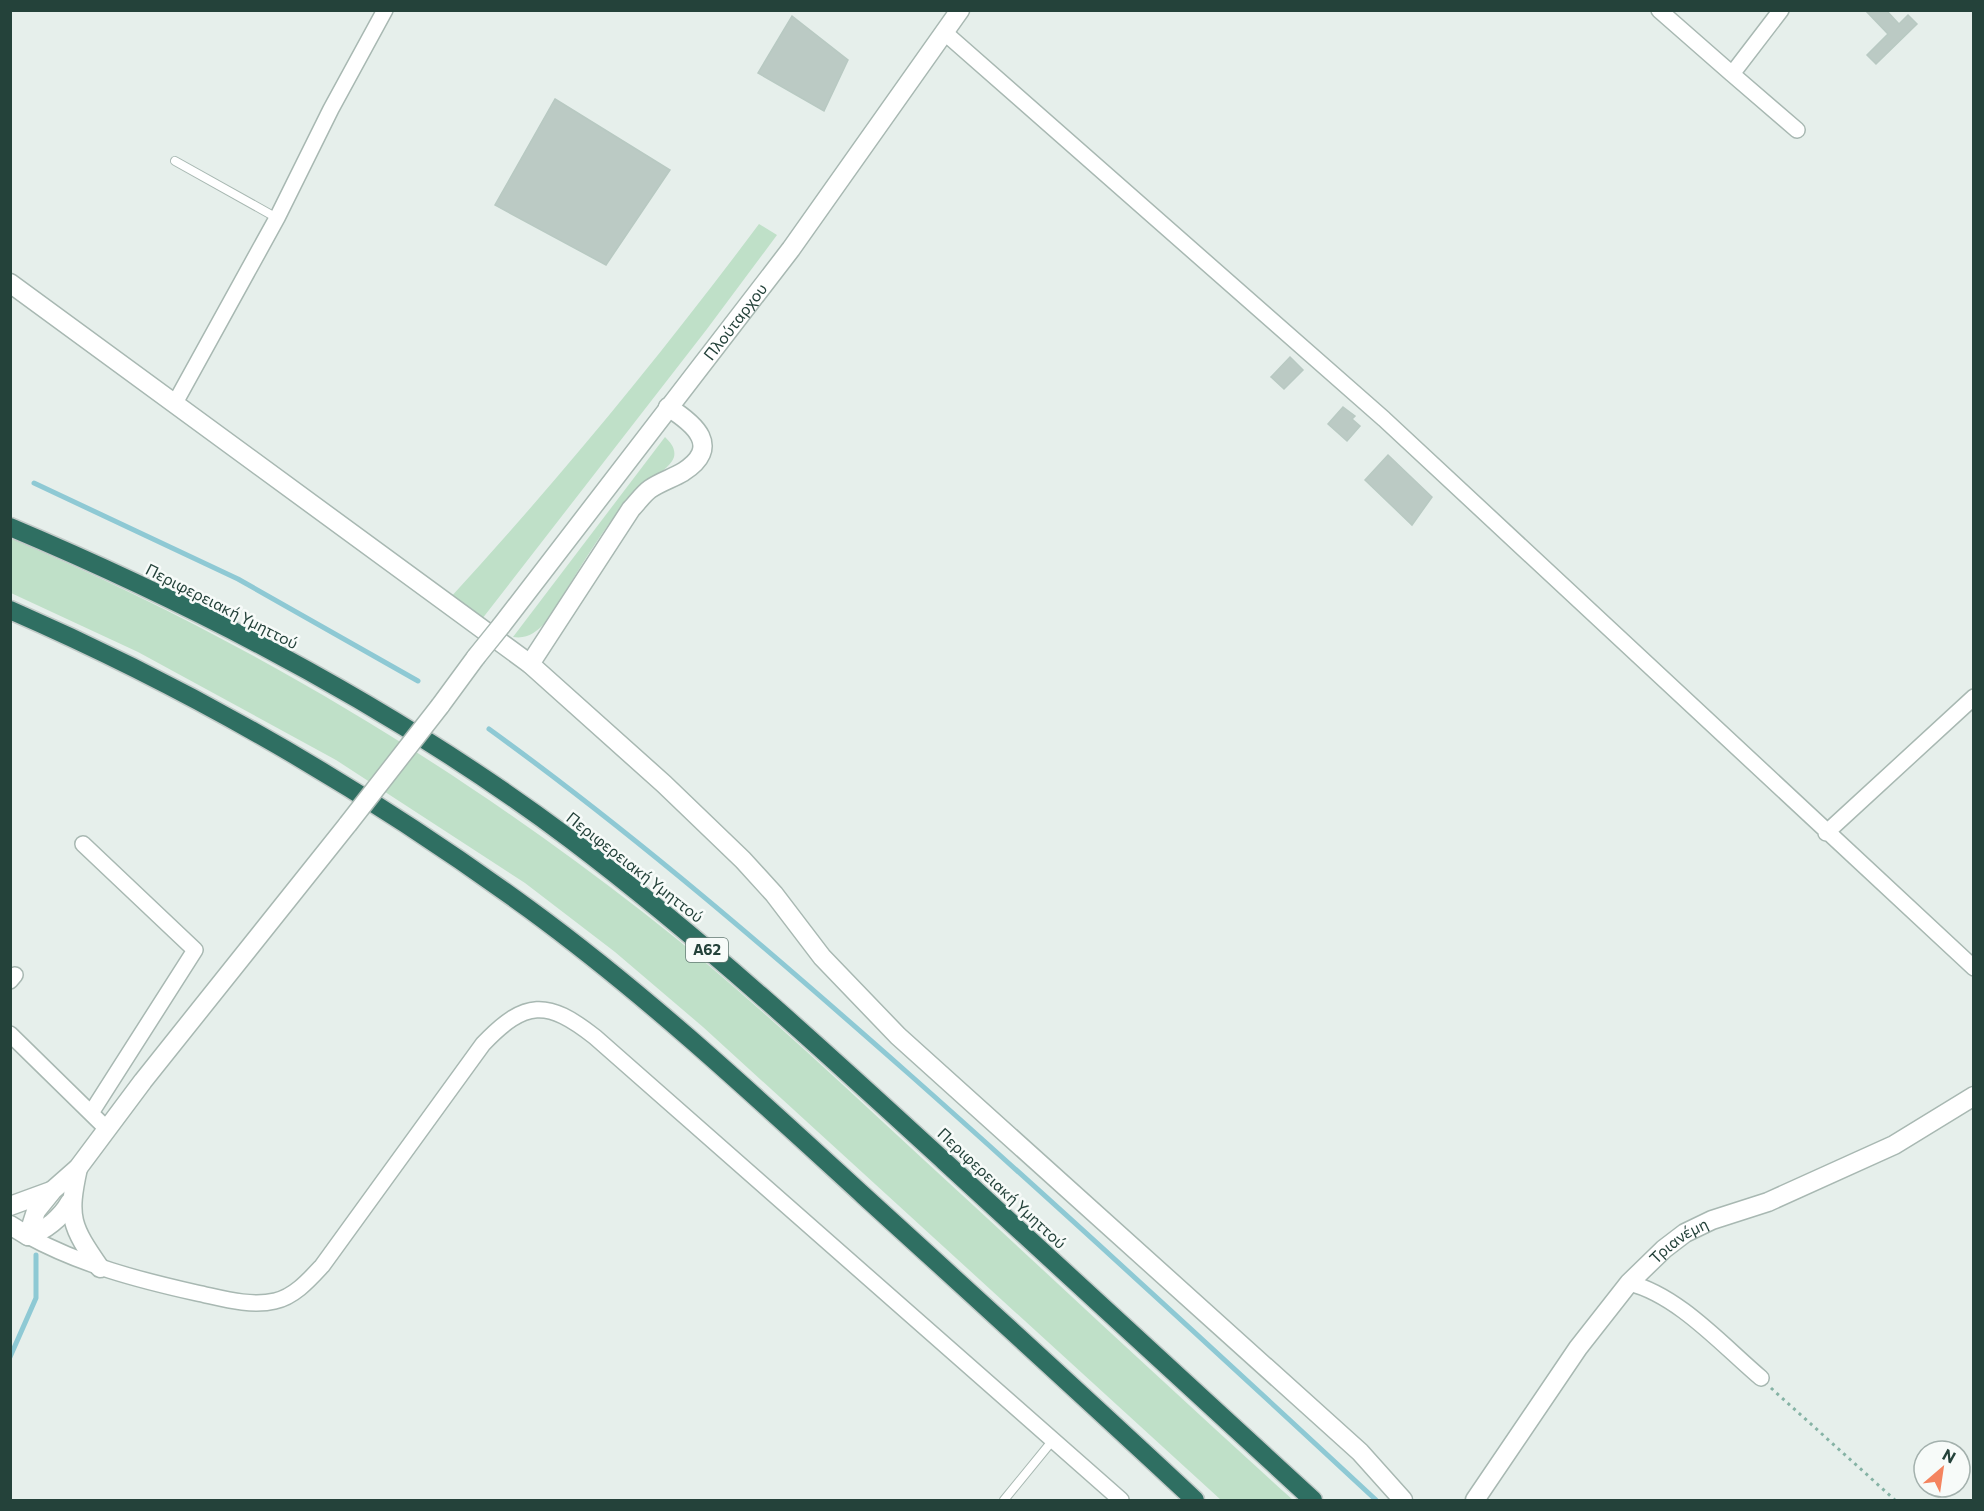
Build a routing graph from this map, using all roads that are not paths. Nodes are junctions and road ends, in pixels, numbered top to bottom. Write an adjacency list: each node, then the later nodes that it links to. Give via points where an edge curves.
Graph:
1 (385, 10): 9 (street)
2 (960, 10): 5 (street, Πλούταρχου)
3 (1659, 10): 6 (street)
4 (1781, 10): 6 (street)
5 (944, 32): 12 (street, Πλούταρχου, via 791,249); 17 (street, via 1384,418)
6 (1732, 74): 7 (street)
7 (1797, 130)
8 (175, 161): 9 (lane)
9 (277, 218): 11 (street)
10 (10, 283): 11 (street)
11 (175, 404): 15 (street)
12 (668, 408): 15 (street, via 693,424 703,443 702,453 686,470 650,489 631,509); 23 (street, Πλούταρχου, bridge, via 440,706)
13 (10, 527): 37 (highway, Περιφερειακή Υμηττού / Α62, via 262,645 375,709 568,838 651,903 831,1058)
14 (10, 610): 36 (highway, via 117,659 259,735 397,818 530,910 718,1062)
15 (530, 664): 38 (street, via 743,860 822,957 898,1036 1360,1452)
16 (1974, 697): 17 (street)
17 (1826, 833): 19 (street)
18 (83, 844): 22 (street, via 195,950)
19 (1974, 968)
20 (10, 1034): 22 (street)
21 (1974, 1096): 31 (street, Τριανέμη, via 1894,1145 1768,1202 1685,1233)
22 (91, 1113): 23 (street)
23 (107, 1129): 24 (street, Πλούταρχου)
24 (78, 1168): 25 (street); 26 (street)
25 (53, 1190): 27 (street); 29 (street, via 36,1211)
26 (70, 1202): 29 (street, via 39,1233); 30 (street, via 70,1214 81,1241)
27 (10, 1206)
28 (10, 1225): 29 (street)
29 (28, 1236): 30 (street)
30 (100, 1268): 33 (street, via 143,1281 252,1302 275,1301 292,1293 322,1266 483,1044 518,1013 547,1009 595,1037)
31 (1629, 1283): 32 (street, via 1646,1287 1675,1305); 39 (street, Τριανέμη, via 1548,1388)
32 (1761, 1378)
33 (1053, 1440): 34 (lane); 35 (street)
34 (1004, 1500)
35 (1121, 1500)
36 (1195, 1500)
37 (1313, 1500)
38 (1403, 1500)
39 (1475, 1500)

